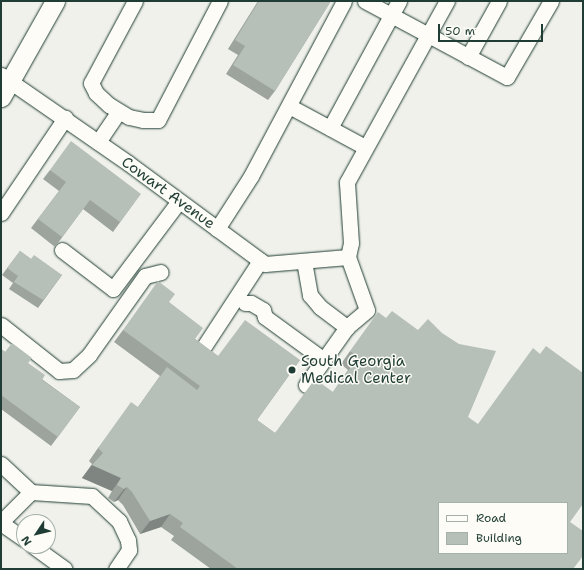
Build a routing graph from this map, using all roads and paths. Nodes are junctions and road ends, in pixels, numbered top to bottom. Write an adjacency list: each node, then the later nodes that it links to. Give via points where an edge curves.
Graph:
1 (55, 1): 13 (main road)
2 (135, 1): 16 (street, via 91,82 96,93)
3 (220, 1): 16 (street, via 158,120 143,120)
4 (344, 1): 15 (street)
5 (365, 1): 10 (street)
6 (399, 1): 10 (street)
7 (447, 1): 11 (street)
8 (499, 1): 12 (street)
9 (552, 1): 12 (street, via 507,77)
10 (391, 15): 11 (street); 18 (street)
11 (428, 36): 12 (street); 20 (street)
12 (468, 57)
13 (6, 78): 14 (main road); 17 (street, Cowart Avenue)
14 (1, 97)
15 (289, 106): 18 (street); 23 (street, via 251,176)
16 (119, 110): 19 (street)
17 (65, 118): 19 (street, Cowart Avenue); 22 (street)
18 (330, 128): 20 (street)
19 (98, 142): 21 (street, Cowart Avenue)
20 (365, 147): 25 (street, via 348,182 351,243)
21 (179, 201): 23 (street, Cowart Avenue); 24 (street, via 113,289)
22 (3, 204)
23 (217, 229): 26 (street, Cowart Avenue)
24 (62, 250)
25 (348, 257): 27 (street); 30 (street)
26 (260, 261): 27 (street, via 265,264); 29 (street)
27 (304, 261): 33 (street, via 310,295 320,307)
28 (161, 272): 32 (street, via 145,276 89,355 73,370 59,370)
29 (241, 300): 34 (street); 35 (street, via 263,310 265,317)
30 (367, 310): 31 (street); 33 (street)
31 (380, 317)
32 (1, 325)
33 (347, 328): 35 (street)
34 (201, 351)
35 (324, 360): 36 (street)
36 (306, 385)
37 (1, 464): 38 (street)
38 (31, 492): 39 (street); 43 (street, via 79,493 92,496 106,507 119,521 128,540 129,550)
39 (1, 522): 40 (street)
40 (16, 533)
41 (44, 554): 42 (street)
42 (65, 569)
43 (116, 569)

